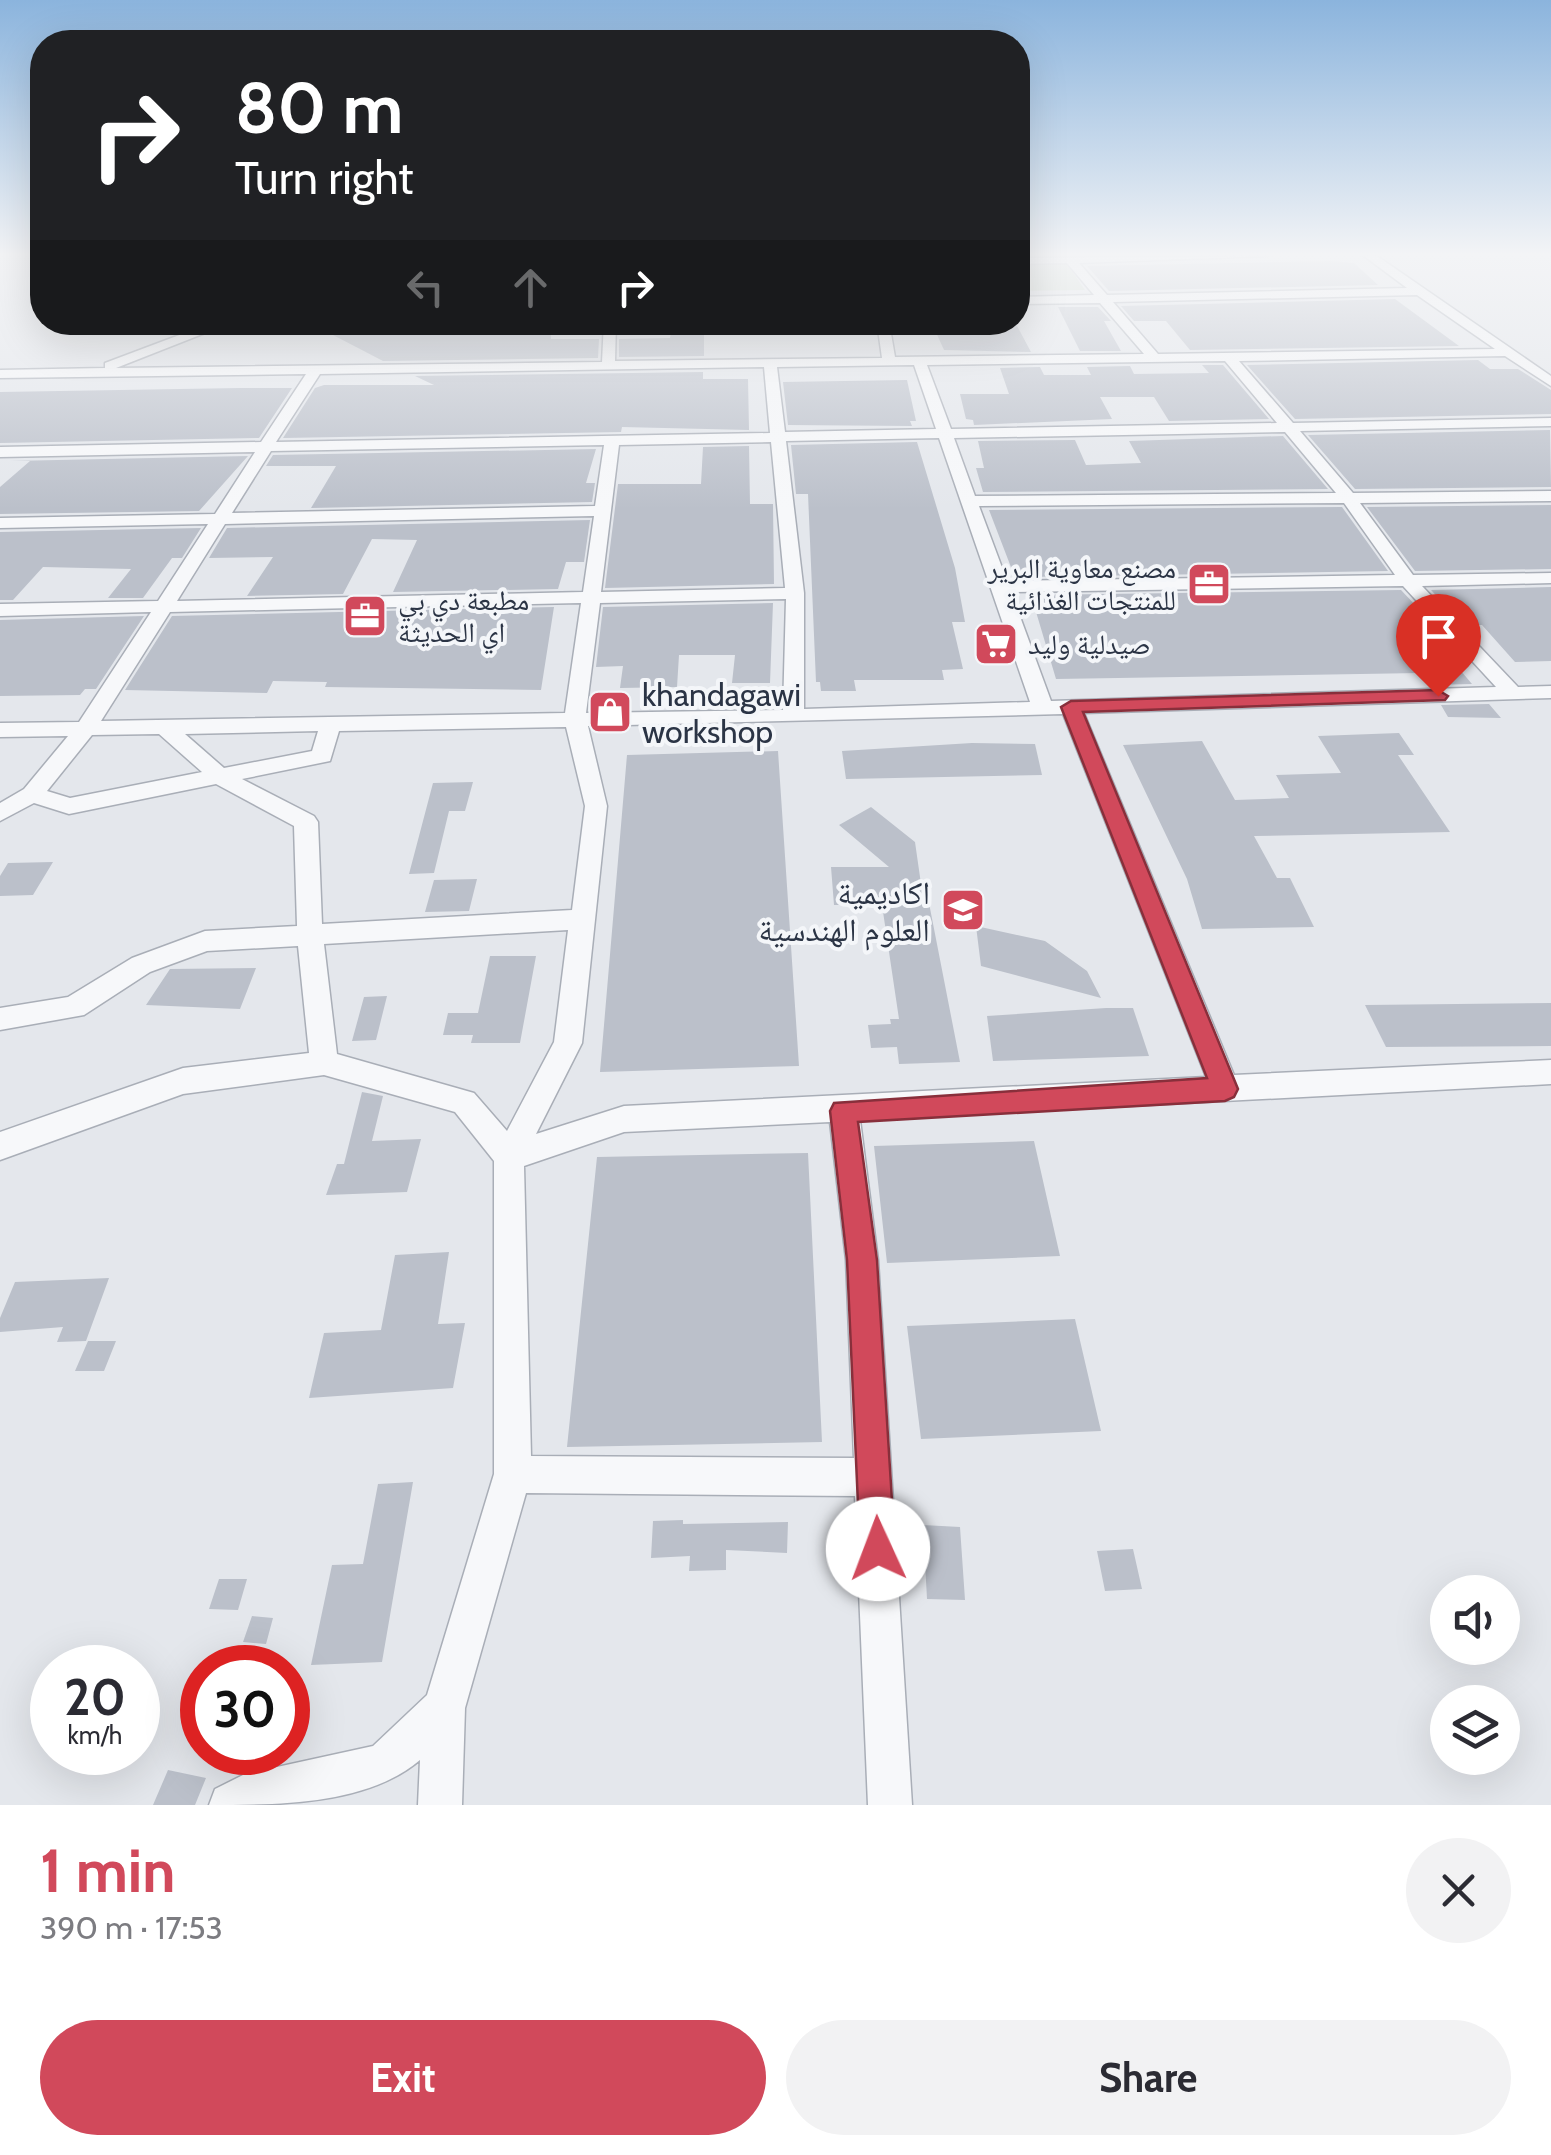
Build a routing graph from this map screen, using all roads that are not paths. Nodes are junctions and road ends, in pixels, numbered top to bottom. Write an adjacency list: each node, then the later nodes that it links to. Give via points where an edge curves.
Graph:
1 (178, 340): 14 (street)
2 (609, 340): 12 (street)
3 (886, 340): 9 (street)
4 (1139, 340): 8 (street)
5 (1486, 340): 6 (street)
6 (1504, 353): 7 (street); 16 (street)
7 (1229, 356): 8 (street); 18 (street)
8 (1154, 358): 10 (street)
9 (889, 361): 10 (street); 11 (street)
10 (918, 361): 19 (street)
11 (770, 363): 12 (street); 20 (street)
12 (608, 366): 13 (street)
13 (315, 370): 14 (street); 22 (street)
14 (93, 372): 15 (street)
15 (0, 374)
16 (1551, 382)
17 (1551, 422): 18 (street)
18 (1288, 426): 19 (street); 24 (street)
19 (943, 433): 20 (street); 26 (street)
20 (778, 437): 21 (street); 33 (street)
21 (612, 441): 22 (street); 27 (street)
22 (267, 447): 23 (street); 28 (street)
23 (0, 452)
24 (1346, 494): 25 (street); 26 (street); 31 (street)
25 (1551, 496)
26 (968, 501): 32 (street)
27 (600, 511): 28 (street); 34 (street)
28 (220, 521): 29 (street); 35 (street)
29 (0, 524)
30 (1551, 578): 31 (street)
31 (1408, 581): 32 (street); 38 (street)
32 (999, 586): 40 (street)
33 (795, 592): 34 (street); 41 (street)
34 (590, 598): 35 (street); 42 (street)
35 (166, 608): 36 (street); 45 (street)
36 (0, 610)
37 (1551, 692): 38 (street)
38 (1512, 694): 39 (street)
39 (1071, 707): 40 (street); 55 (street)
40 (1043, 708): 41 (street)
41 (793, 716): 42 (street)
42 (574, 718): 43 (street); 50 (street, via 596,806)
43 (330, 724): 44 (street); 47 (street, via 322,756)
44 (164, 727): 45 (street); 47 (street)
45 (86, 728): 46 (street); 48 (street)
46 (0, 730)
47 (222, 778): 48 (street, via 69,806); 51 (street, via 306,822)
48 (32, 794): 49 (street)
49 (0, 812)
50 (584, 919): 51 (street); 58 (street, via 568,1043)
51 (310, 932): 52 (street, via 205,941 142,964 74,1007); 53 (street)
52 (0, 1020)
53 (324, 1064): 57 (street, via 184,1081); 58 (street, via 464,1102)
54 (1551, 1072): 55 (street)
55 (1225, 1089): 56 (street)
56 (844, 1111): 58 (street, via 624,1119); 60 (street, via 862,1260)
57 (0, 1146)
58 (508, 1157): 59 (street)
59 (513, 1474): 60 (street); 61 (street)
60 (875, 1476): 64 (street)
61 (444, 1708): 62 (street, via 384,1764 244,1796); 63 (street)
62 (231, 1805)
63 (440, 1805)
64 (890, 1805)

